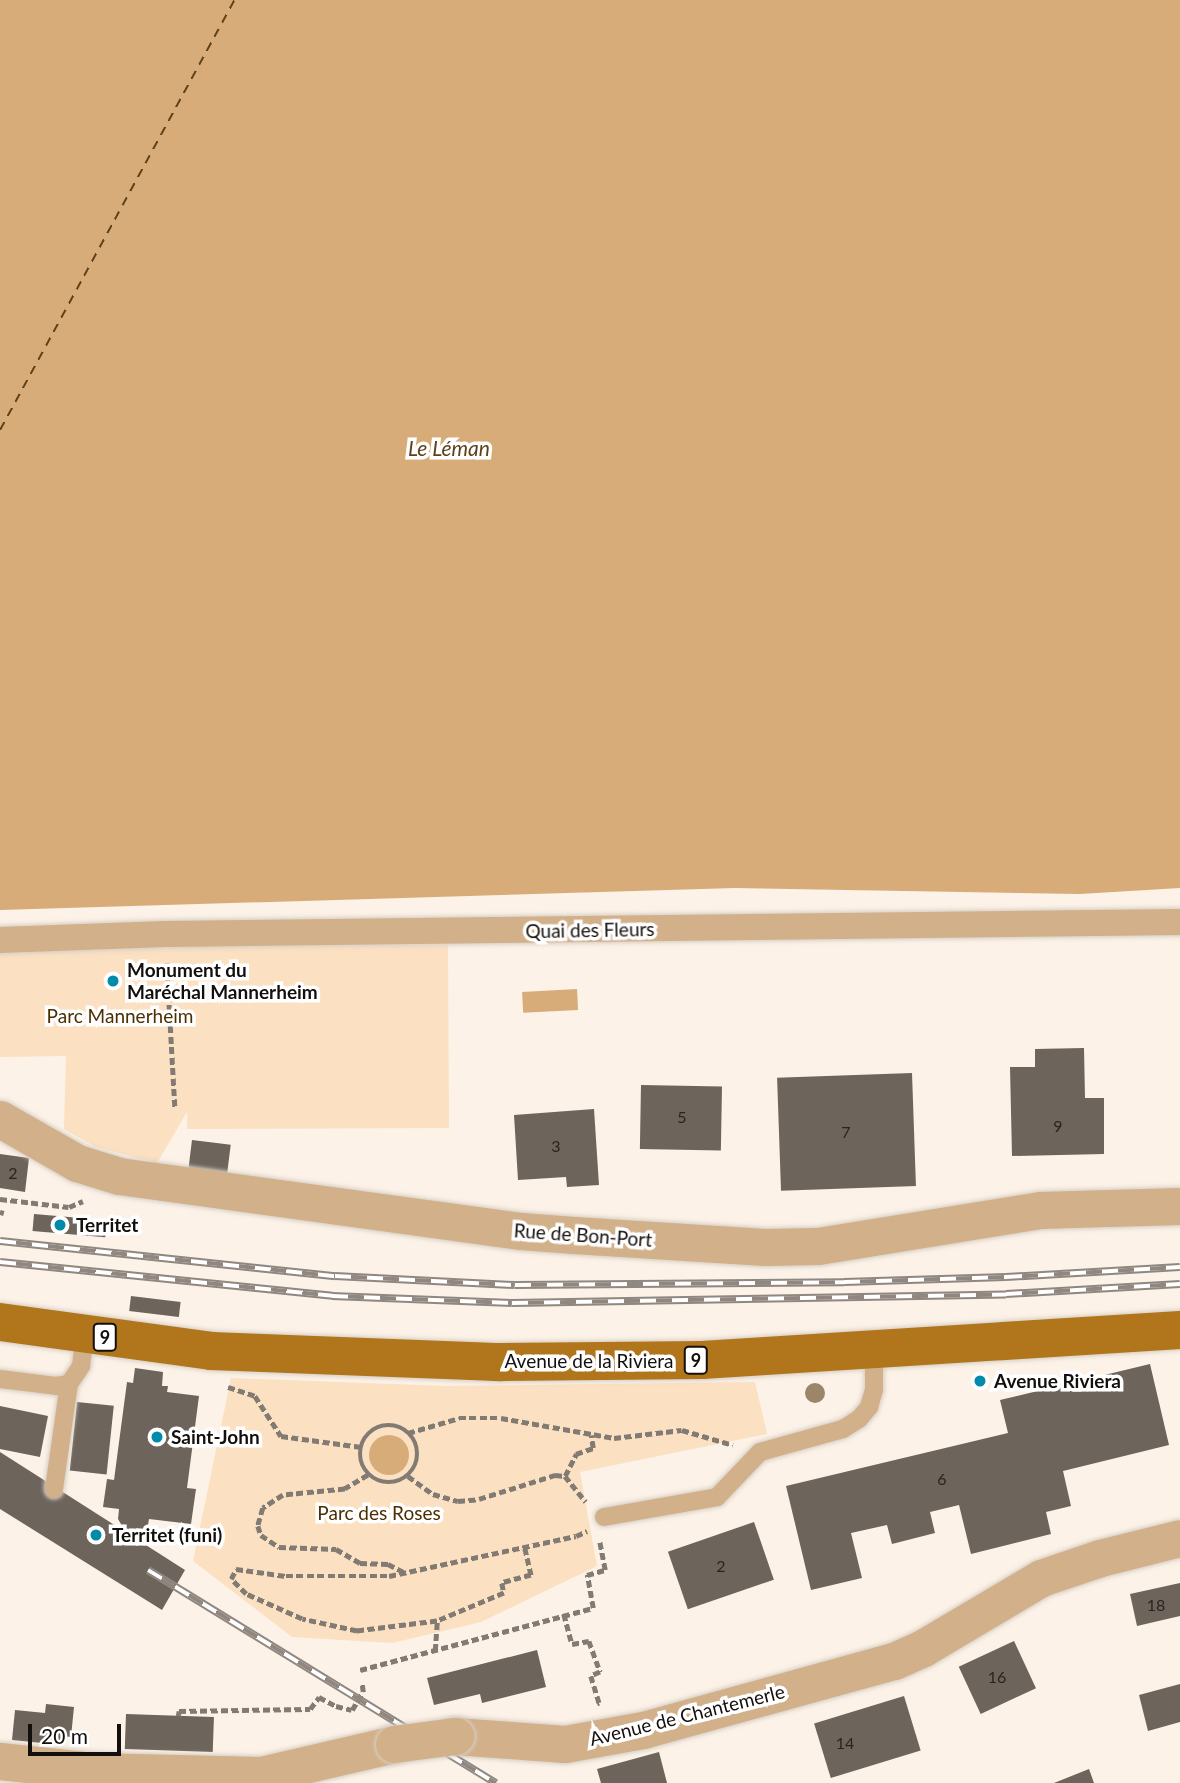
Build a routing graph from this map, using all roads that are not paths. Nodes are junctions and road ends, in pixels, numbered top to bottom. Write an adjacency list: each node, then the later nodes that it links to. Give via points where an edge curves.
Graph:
1 (1180, 922): 2 (street, Quai des Fleurs)
2 (0, 940)
3 (0, 1119): 4 (street, Rue de Bon-Port, via 77,1163 119,1176 573,1235 818,1246 1041,1210)
4 (1180, 1206)
5 (0, 1322): 7 (main road, Avenue de la Riviera / 9)
6 (1180, 1330): 8 (main road, Avenue de la Riviera / 9)
7 (85, 1334): 8 (main road, Avenue de la Riviera / 9, via 211,1351 502,1362 702,1360); 10 (lane, via 81,1366)
8 (874, 1350): 12 (lane, via 874,1390 859,1419 843,1429 760,1452 717,1496)
9 (0, 1379): 10 (lane)
10 (69, 1384): 11 (lane)
11 (54, 1489)
12 (599, 1522)
13 (1180, 1538): 14 (street, Avenue de Chantemerle, bridge, via 1041,1578 894,1661 643,1730 565,1744 455,1735 394,1744 261,1775 93,1771)
14 (0, 1761)

